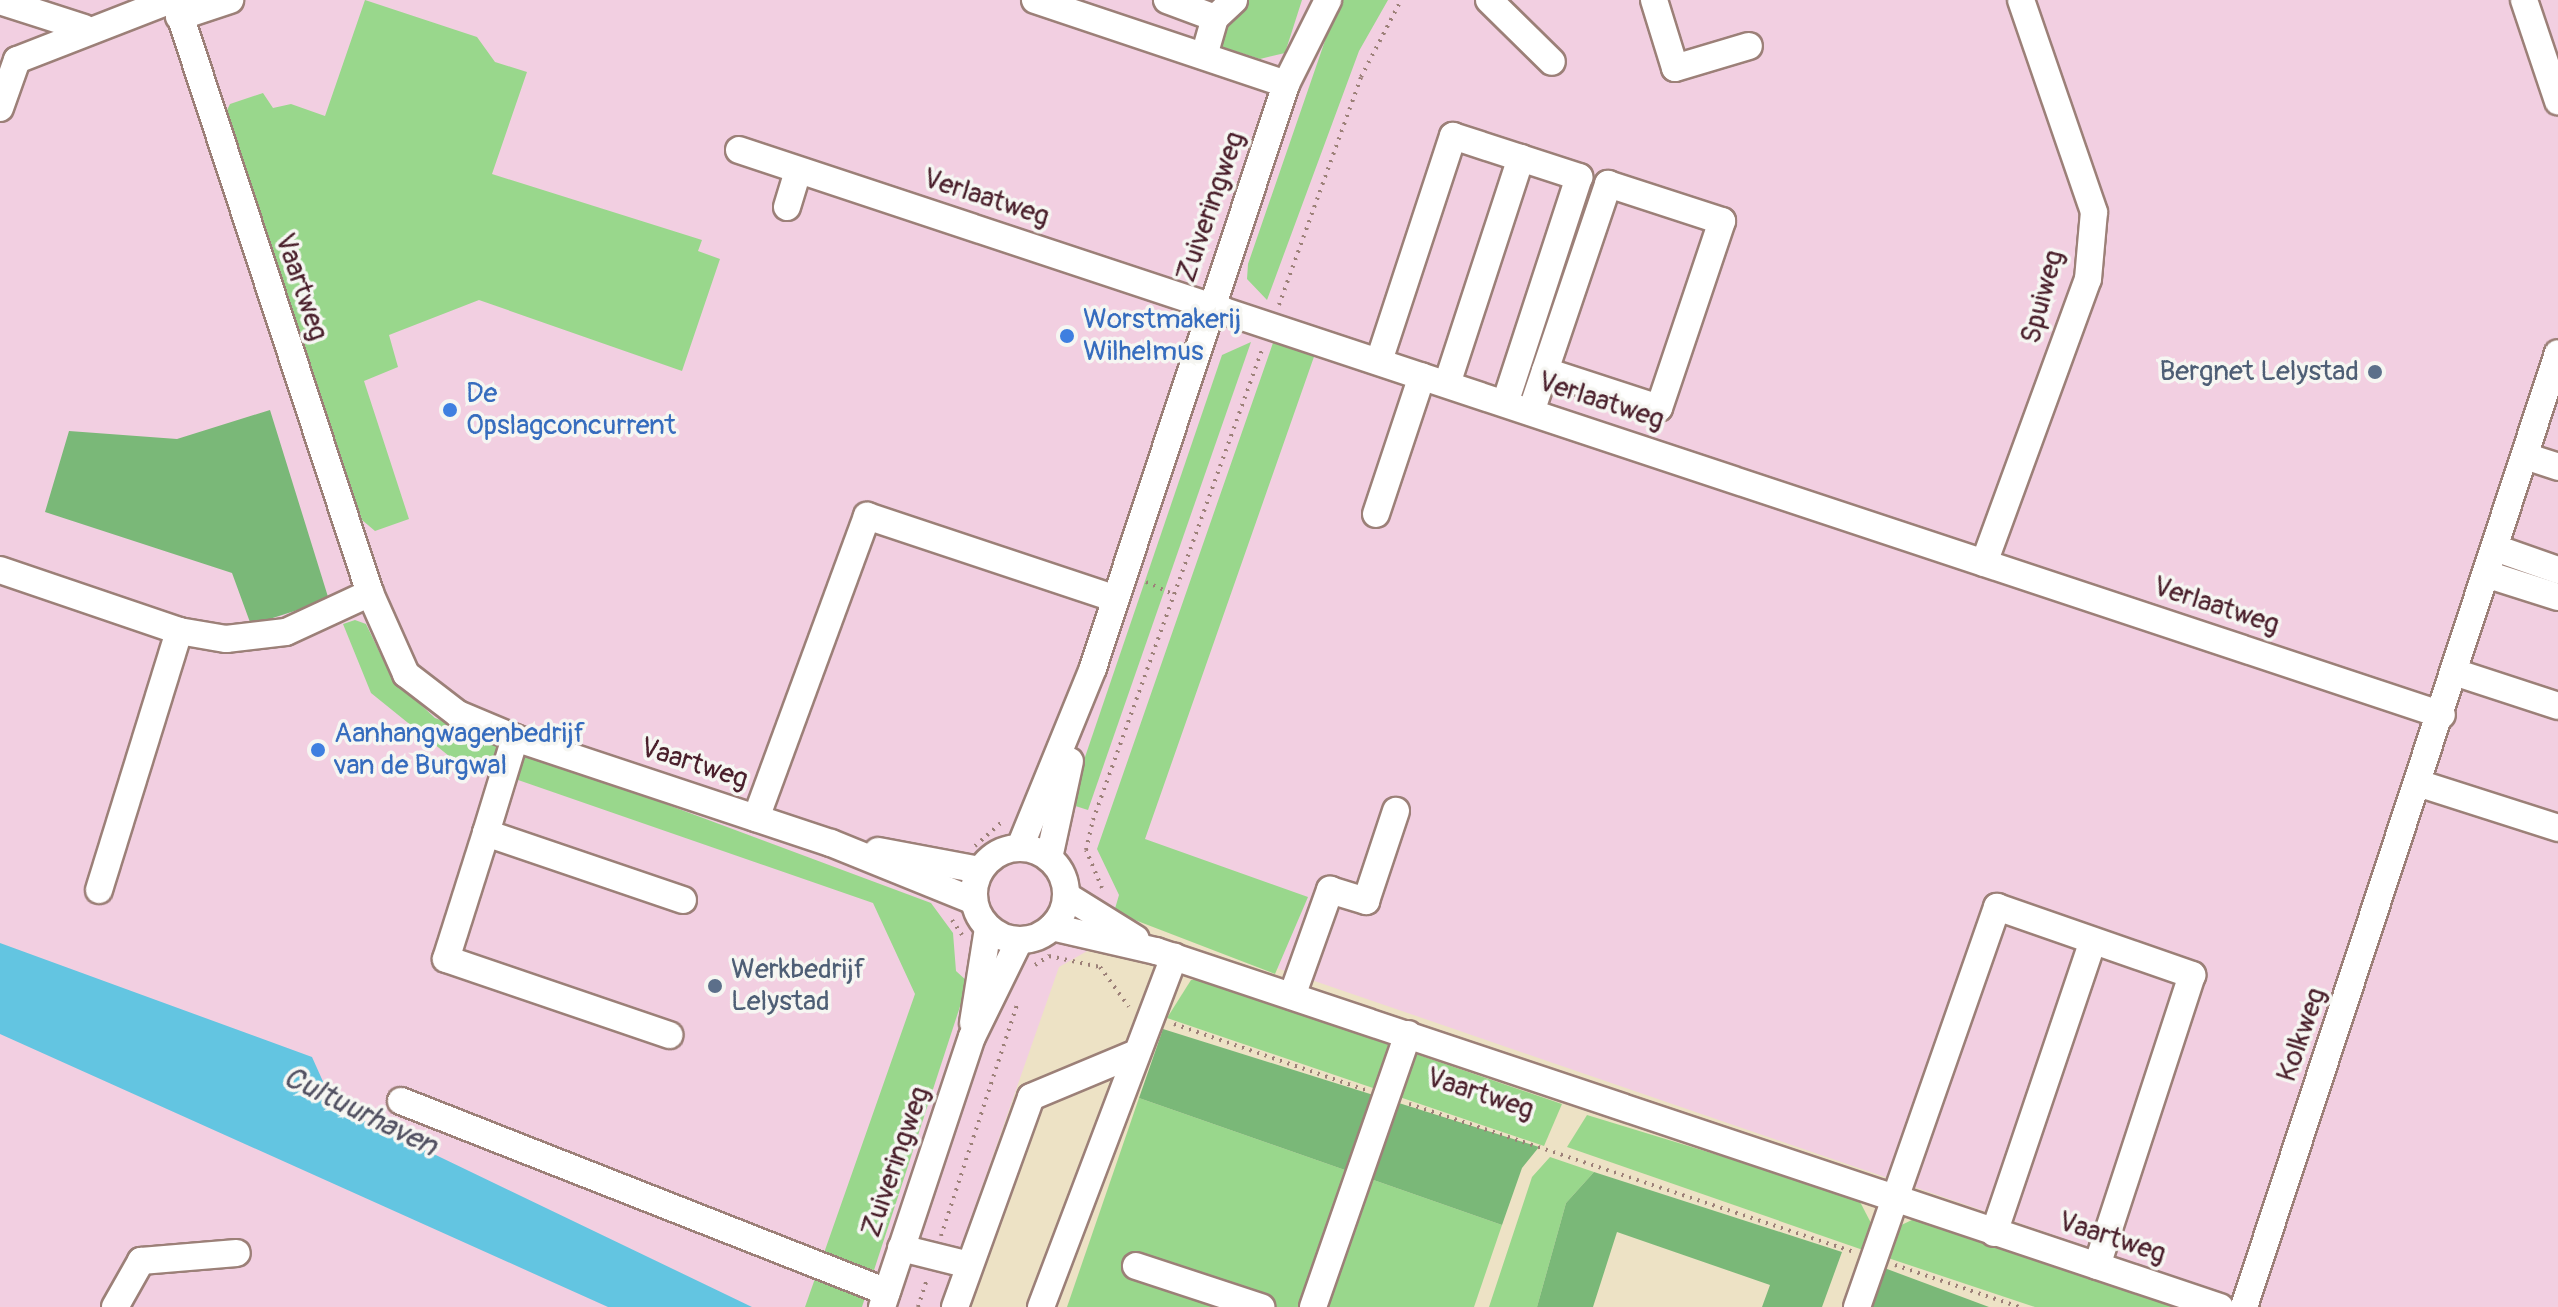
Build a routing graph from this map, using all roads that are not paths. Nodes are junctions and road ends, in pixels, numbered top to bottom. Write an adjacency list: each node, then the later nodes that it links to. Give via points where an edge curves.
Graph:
1 (230, 0): 10 (street)
2 (1035, 0): 14 (street)
3 (1167, 0): 11 (street)
4 (1328, 0): 16 (street, Zuiveringweg)
5 (1489, 0): 15 (street)
6 (1654, 0): 13 (street, via 1675,68)
7 (2021, 0): 36 (street, Spuiweg, via 2094,212 2088,279)
8 (2524, 0): 17 (street)
9 (0, 1): 12 (street)
10 (175, 6): 12 (street); 40 (street, Vaartweg)
11 (1224, 9): 14 (street)
12 (84, 28): 18 (street, via 17,60)
13 (1749, 46)
14 (1204, 56): 16 (street)
15 (1552, 62)
16 (1286, 84): 23 (street, Zuiveringweg)
17 (2558, 101)
18 (0, 108)
19 (739, 150): 21 (street, Verlaatweg)
20 (1521, 158): 25 (street, via 1453,136); 27 (street); 28 (street, via 1579,177)
21 (798, 171): 22 (street); 23 (street, Verlaatweg)
22 (787, 207)
23 (1212, 304): 25 (street, Verlaatweg); 42 (street, Zuiveringweg)
24 (2558, 353): 32 (street, Kolkweg)
25 (1379, 361): 27 (street, Verlaatweg)
26 (1545, 371): 29 (street); 29 (street, via 1608,184 1722,221 1659,408); 30 (street)
27 (1434, 380): 28 (street, Verlaatweg); 34 (street)
28 (1505, 403): 30 (street, Verlaatweg)
29 (1649, 405): 31 (street)
30 (1531, 412): 31 (street, Verlaatweg)
31 (1636, 447): 36 (street, Verlaatweg)
32 (2528, 457): 33 (street); 35 (street, Kolkweg)
33 (2558, 467)
34 (1376, 514)
35 (2498, 549): 38 (street); 39 (street, Kolkweg)
36 (1984, 563): 47 (street, Verlaatweg)
37 (0, 570): 43 (street)
38 (2558, 570)
39 (2489, 575): 41 (street); 45 (street, Kolkweg)
40 (370, 593): 43 (street, via 286,632 226,639); 48 (street, Vaartweg, via 406,674 458,714)
41 (2558, 597)
42 (1116, 599): 44 (street, Zuiveringweg); 51 (street, via 867,516)
43 (179, 631): 58 (street)
44 (1093, 668): 55 (street, Zuiveringweg); 56 (street, Zuiveringweg)
45 (2457, 673): 46 (street); 47 (street, Kolkweg)
46 (2558, 706)
47 (2442, 715): 49 (street, Kolkweg)
48 (515, 738): 51 (street, Vaartweg); 53 (street)
49 (2421, 784): 52 (street); 88 (street, Kolkweg)
50 (1396, 811): 67 (street, via 1366,901 1330,890)
51 (756, 818): 54 (street, Vaartweg)
52 (2558, 828)
53 (486, 833): 60 (street); 69 (street, via 446,959)
54 (831, 843): 57 (street, Vaartweg); 61 (street, Vaartweg)
55 (1020, 847): 56 (street); 57 (street, via 997,853)
56 (1049, 858): 59 (street)
57 (980, 870): 61 (street)
58 (99, 890)
59 (1067, 896): 62 (street); 66 (street, Vaartweg)
60 (683, 900)
61 (974, 901): 63 (street)
62 (1052, 927): 64 (street); 66 (street, Vaartweg)
63 (988, 928): 64 (street); 70 (street, Zuiveringweg)
64 (1019, 941): 70 (street, Zuiveringweg)
65 (2093, 941): 73 (street, via 1997,907); 74 (street); 79 (street, via 2192,975 2194,985)
66 (1165, 954): 67 (street, Vaartweg); 71 (street)
67 (1292, 996): 68 (street, Vaartweg)
68 (1408, 1034): 73 (street, Vaartweg); 85 (street)
69 (669, 1035)
70 (972, 1037): 75 (street, Zuiveringweg)
71 (1132, 1055): 77 (street, via 1031,1097); 83 (street)
72 (401, 1101): 80 (street)
73 (1893, 1199): 74 (street, Vaartweg); 86 (street)
74 (1994, 1233): 79 (street, Vaartweg)
75 (901, 1248): 77 (street); 80 (street, Zuiveringweg)
76 (237, 1253): 81 (street, via 141,1261)
77 (969, 1265): 82 (street)
78 (1136, 1266): 84 (street)
79 (2097, 1266): 87 (street, Vaartweg)
80 (884, 1299)
81 (115, 1307)
82 (955, 1307)
83 (1041, 1307)
84 (1261, 1307)
85 (1313, 1307)
86 (1857, 1307)
87 (2220, 1307)
88 (2244, 1307)

